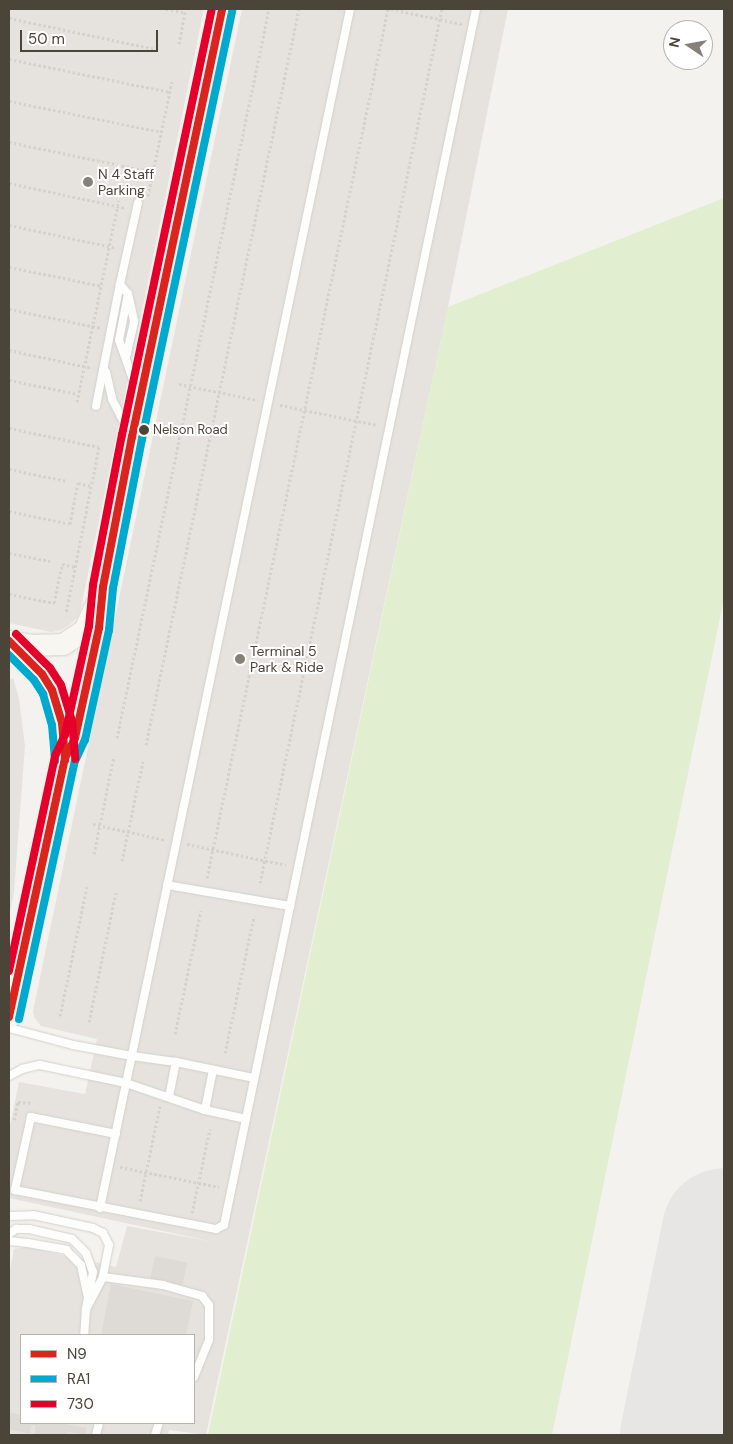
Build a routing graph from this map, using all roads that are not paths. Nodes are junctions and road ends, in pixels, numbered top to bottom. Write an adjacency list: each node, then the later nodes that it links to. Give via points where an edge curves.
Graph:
1 (222, 9): 7 (street)
2 (350, 9): 13 (lane)
3 (476, 9): 14 (lane)
4 (138, 203): 5 (lane)
5 (120, 284): 6 (lane); 7 (lane, via 128,294 134,321 126,359)
6 (105, 362): 8 (lane); 9 (lane, via 112,399)
7 (140, 397): 9 (street)
8 (96, 406)
9 (132, 436): 10 (street)
10 (103, 587): 11 (street, via 84,630 75,638 51,646); 12 (street, via 99,628 75,738)
11 (9, 641): 12 (street, via 42,674 52,690 62,723)
12 (65, 758): 15 (street)
13 (167, 886): 14 (lane); 17 (lane)
14 (290, 906): 21 (lane)
15 (9, 1018)
16 (9, 1028): 17 (lane, via 36,1037)
17 (132, 1056): 18 (lane); 22 (lane)
18 (176, 1062): 19 (lane); 23 (lane)
19 (213, 1070): 21 (lane); 24 (lane)
20 (9, 1076): 22 (lane, via 40,1065)
21 (254, 1078): 25 (lane)
22 (126, 1083): 23 (lane); 26 (lane)
23 (169, 1097): 24 (lane)
24 (205, 1110): 25 (lane)
25 (246, 1119): 27 (lane, via 224,1224 216,1229)
26 (116, 1134): 27 (lane); 27 (lane, via 30,1117 15,1190)
27 (100, 1208)
28 (9, 1216): 31 (lane, via 33,1215 93,1228 102,1233 109,1245)
29 (9, 1234): 32 (lane, via 16,1229 29,1229 72,1239 86,1253 93,1272)
30 (9, 1241): 32 (lane, via 66,1250 81,1265)
31 (103, 1277): 33 (lane); 35 (lane, via 183,1289 202,1296 209,1305 209,1340)
32 (88, 1298): 33 (lane)
33 (86, 1309): 34 (lane)
34 (84, 1334)
35 (195, 1375)

